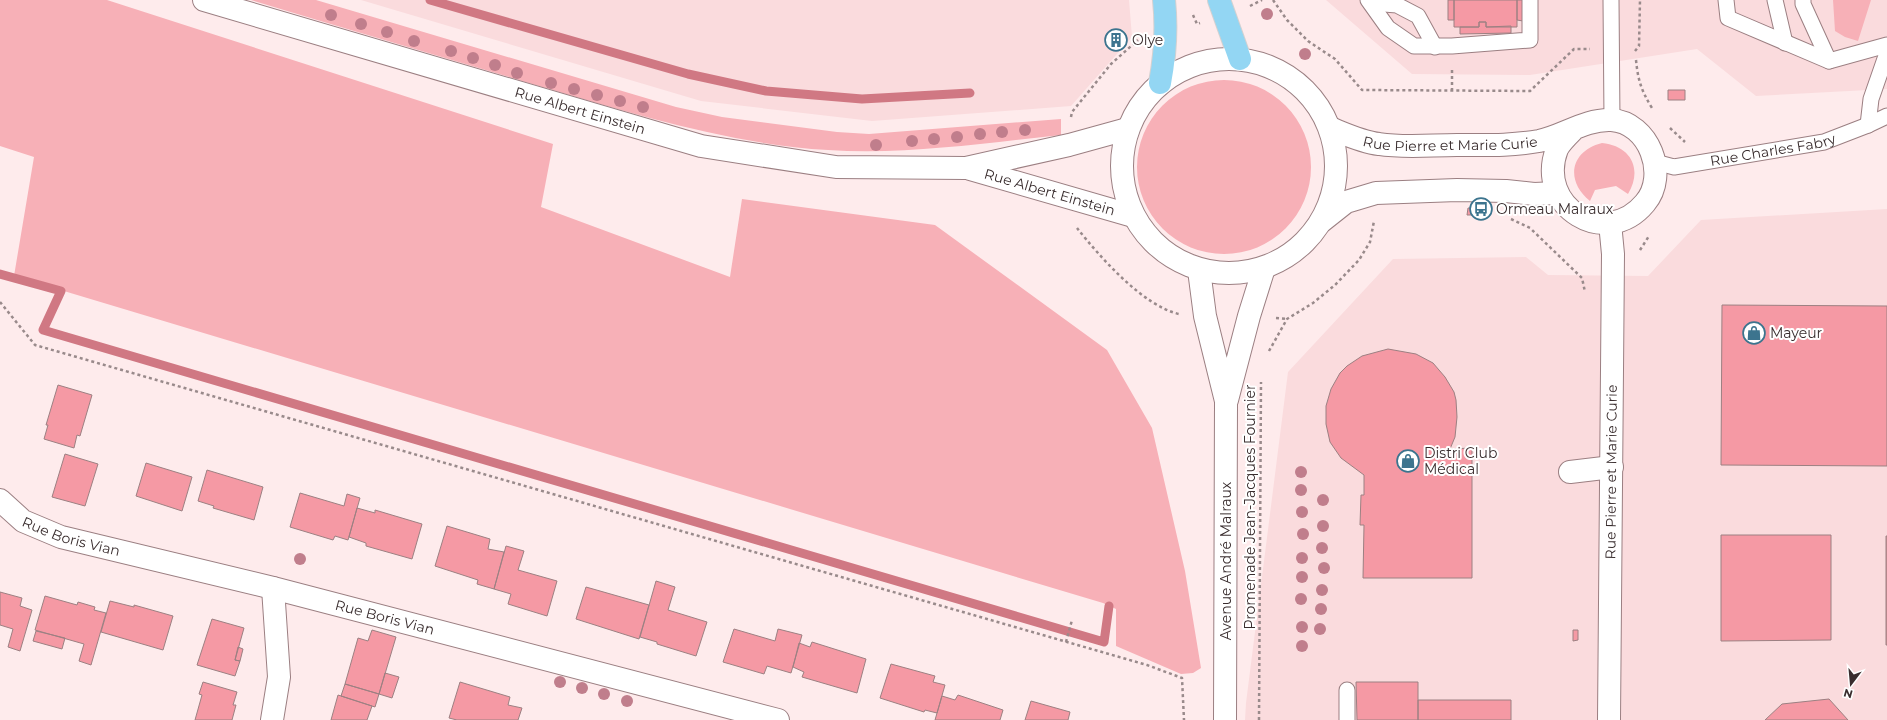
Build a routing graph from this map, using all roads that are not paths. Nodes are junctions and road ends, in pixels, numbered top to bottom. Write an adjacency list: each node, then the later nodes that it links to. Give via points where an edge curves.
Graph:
1 (204, 0): 24 (street, Rue Albert Einstein, via 701,146 836,166)
2 (1530, 0): 12 (lane, via 1530,40)
3 (1611, 0): 18 (lane)
4 (1726, 0): 10 (lane, via 1728,18)
5 (1775, 0): 10 (lane)
6 (1803, 0): 15 (lane)
7 (1370, 1): 12 (lane, via 1388,28 1414,46); 12 (lane, via 1397,5 1418,16)
8 (1221, 7): 14 (main road)
9 (1165, 8): 16 (main road, via 1164,58)
10 (1785, 43): 15 (lane)
11 (1887, 45): 15 (lane)
12 (1435, 47)
13 (1887, 53): 19 (lane, via 1871,99)
14 (1240, 59): 16 (street, via 1210,60 1183,68); 20 (street, via 1269,66 1295,81 1316,102)
15 (1829, 61)
16 (1160, 83): 21 (street, via 1140,104)
17 (1887, 116): 19 (lane, Rue Charles Fabry)
18 (1612, 120): 22 (street, Rue Pierre et Marie Curie, via 1591,121); 23 (street, Rue Pierre et Marie Curie, via 1632,127 1648,142)
19 (1868, 125): 23 (lane, Rue Charles Fabry, via 1817,143 1674,167)
20 (1330, 128): 22 (street, Rue Pierre et Marie Curie, via 1378,144 1405,146 1539,141); 27 (street, via 1336,157 1335,187)
21 (1127, 129): 24 (street, Rue Albert Einstein); 26 (street, via 1121,158 1123,188)
22 (1572, 130): 25 (street, Rue Pierre et Marie Curie, via 1558,148 1552,171)
23 (1656, 162): 28 (street, Rue Pierre et Marie Curie, via 1655,183 1646,203 1630,217)
24 (966, 168): 26 (street, Rue Albert Einstein)
25 (1557, 193): 27 (street, via 1457,190 1376,194 1346,202); 28 (street, Rue Pierre et Marie Curie, via 1570,210 1588,221)
26 (1133, 216): 30 (street, via 1150,239 1172,258)
27 (1321, 222): 29 (street, via 1297,250)
28 (1610, 223): 32 (street, Rue Pierre et Marie Curie, via 1613,243)
29 (1264, 268): 30 (street, via 1227,274); 31 (street, Avenue André Malraux)
30 (1199, 270): 31 (street, Avenue André Malraux, via 1205,316)
31 (1226, 401): 39 (street, Avenue André Malraux)
32 (1612, 467): 33 (street); 41 (street, Rue Pierre et Marie Curie)
33 (1570, 472)
34 (0, 500): 35 (street, Rue Boris Vian, via 23,522 61,538)
35 (273, 588): 37 (street, via 279,676); 38 (street, Rue Boris Vian)
36 (1347, 690): 40 (lane)
37 (272, 720)
38 (778, 720)
39 (1225, 720)
40 (1348, 720)
41 (1609, 720)

